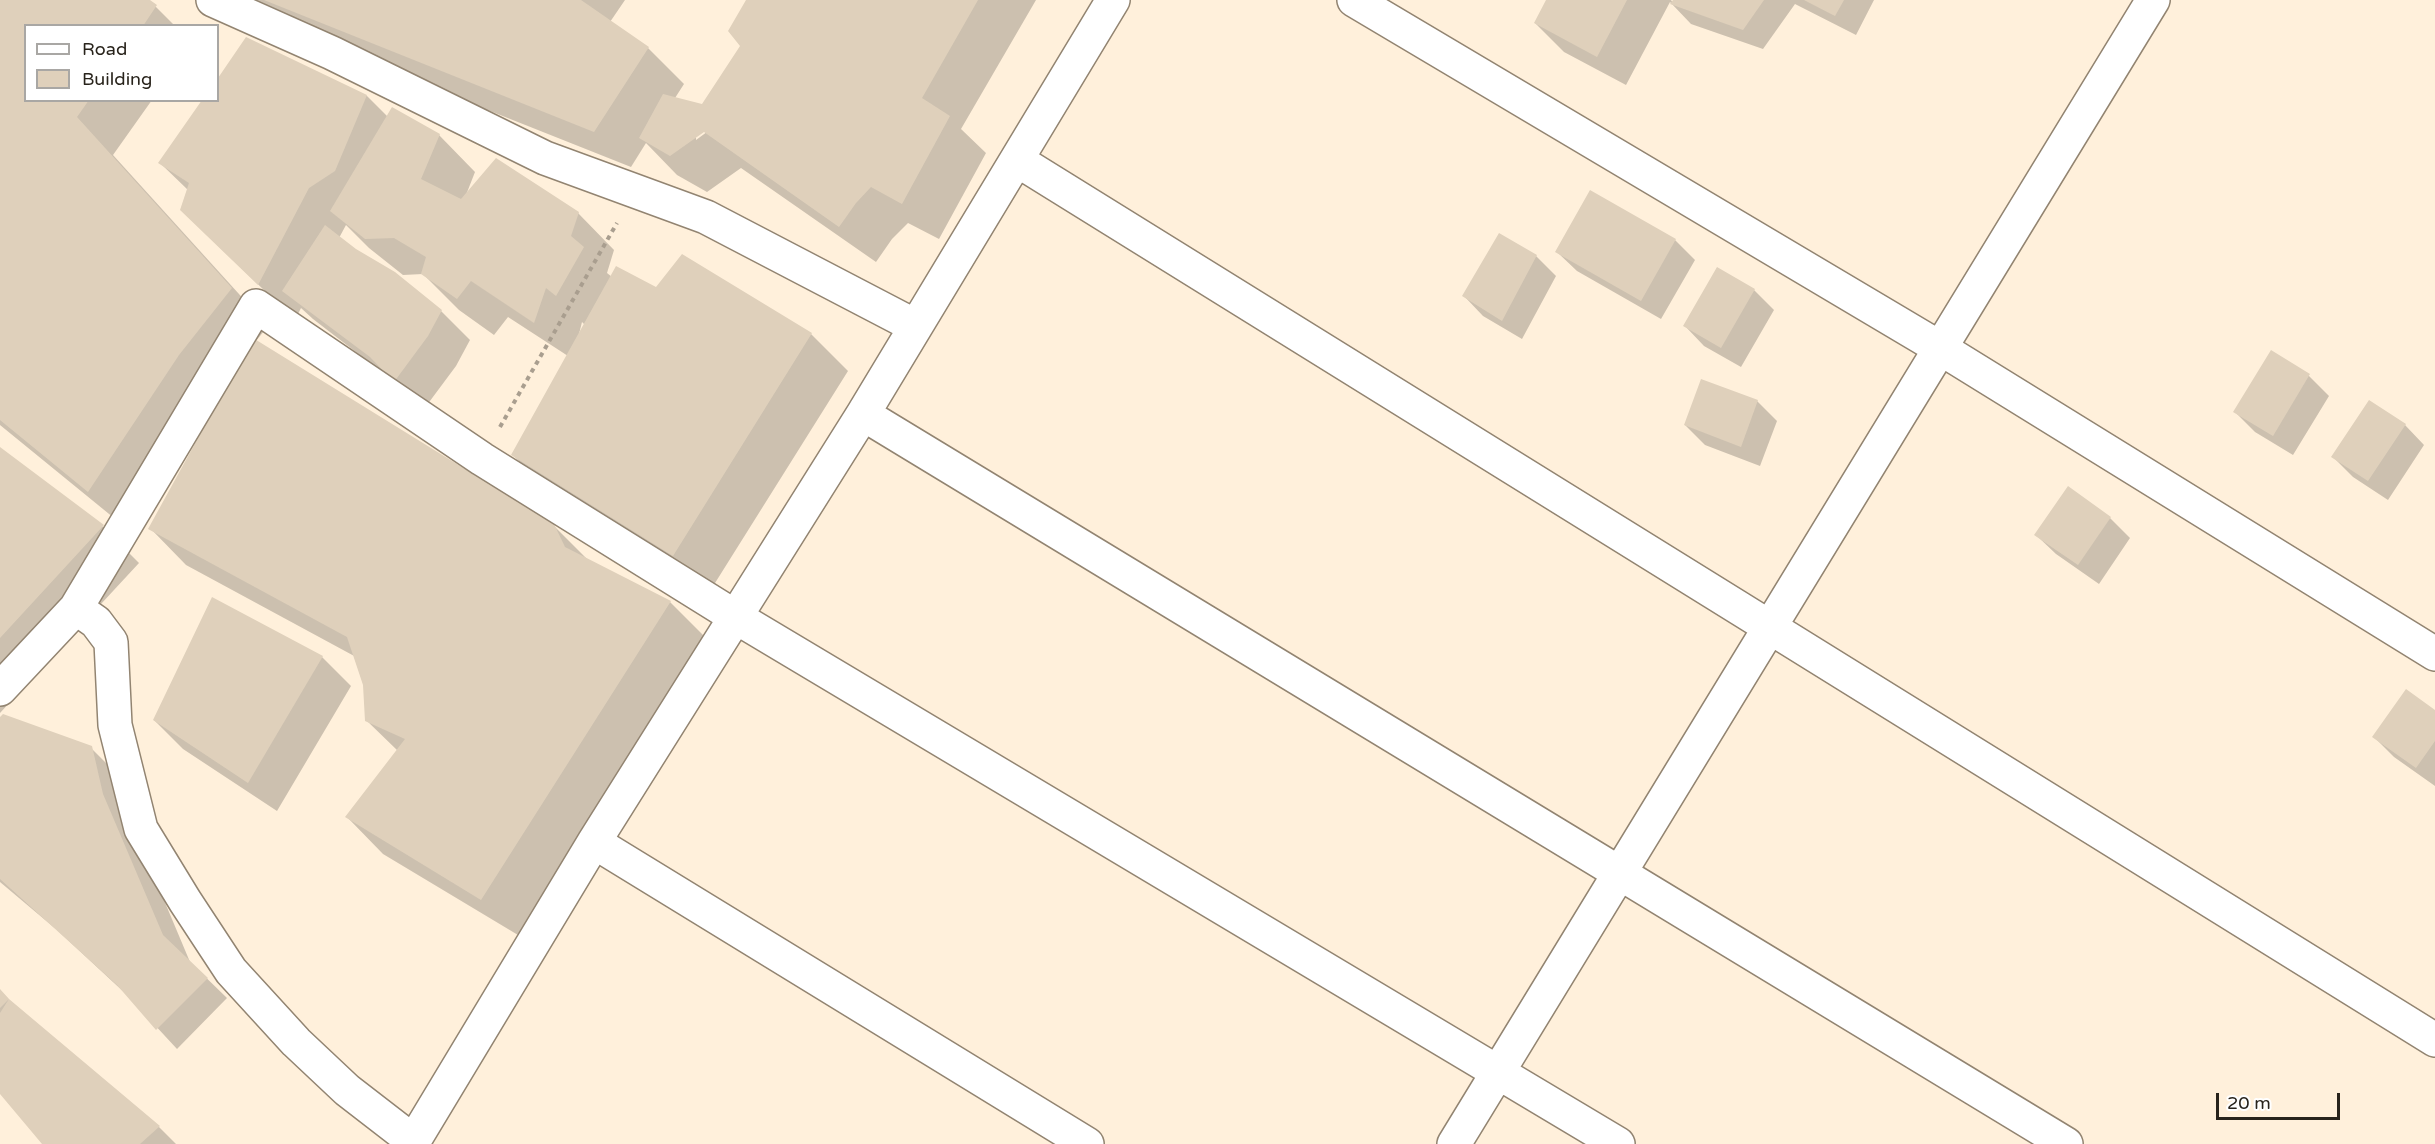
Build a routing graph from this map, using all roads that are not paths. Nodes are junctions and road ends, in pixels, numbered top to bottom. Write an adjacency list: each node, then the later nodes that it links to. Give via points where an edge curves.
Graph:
1 (213, 0): 6 (street, via 332,53 545,158 706,217)
2 (1113, 0): 5 (street)
3 (1354, 0): 7 (street)
4 (2153, 0): 7 (street)
5 (1017, 160): 6 (street); 11 (street)
6 (915, 326): 8 (street)
7 (1941, 348): 11 (street); 12 (street)
8 (863, 414): 10 (street); 15 (street)
9 (76, 608): 10 (street, via 256,306 482,459); 13 (street); 18 (street, via 96,622 111,642 115,724 141,829 185,901 231,971 296,1042 347,1090)
10 (734, 616): 14 (street); 17 (street)
11 (1770, 627): 15 (street); 16 (street)
12 (2435, 654)
13 (0, 689)
14 (594, 842): 18 (street); 19 (street)
15 (1620, 873): 17 (street); 22 (street)
16 (2435, 1040)
17 (1499, 1071): 20 (street); 21 (street)
18 (413, 1143)
19 (1087, 1144)
20 (1454, 1144)
21 (1618, 1144)
22 (2066, 1144)

